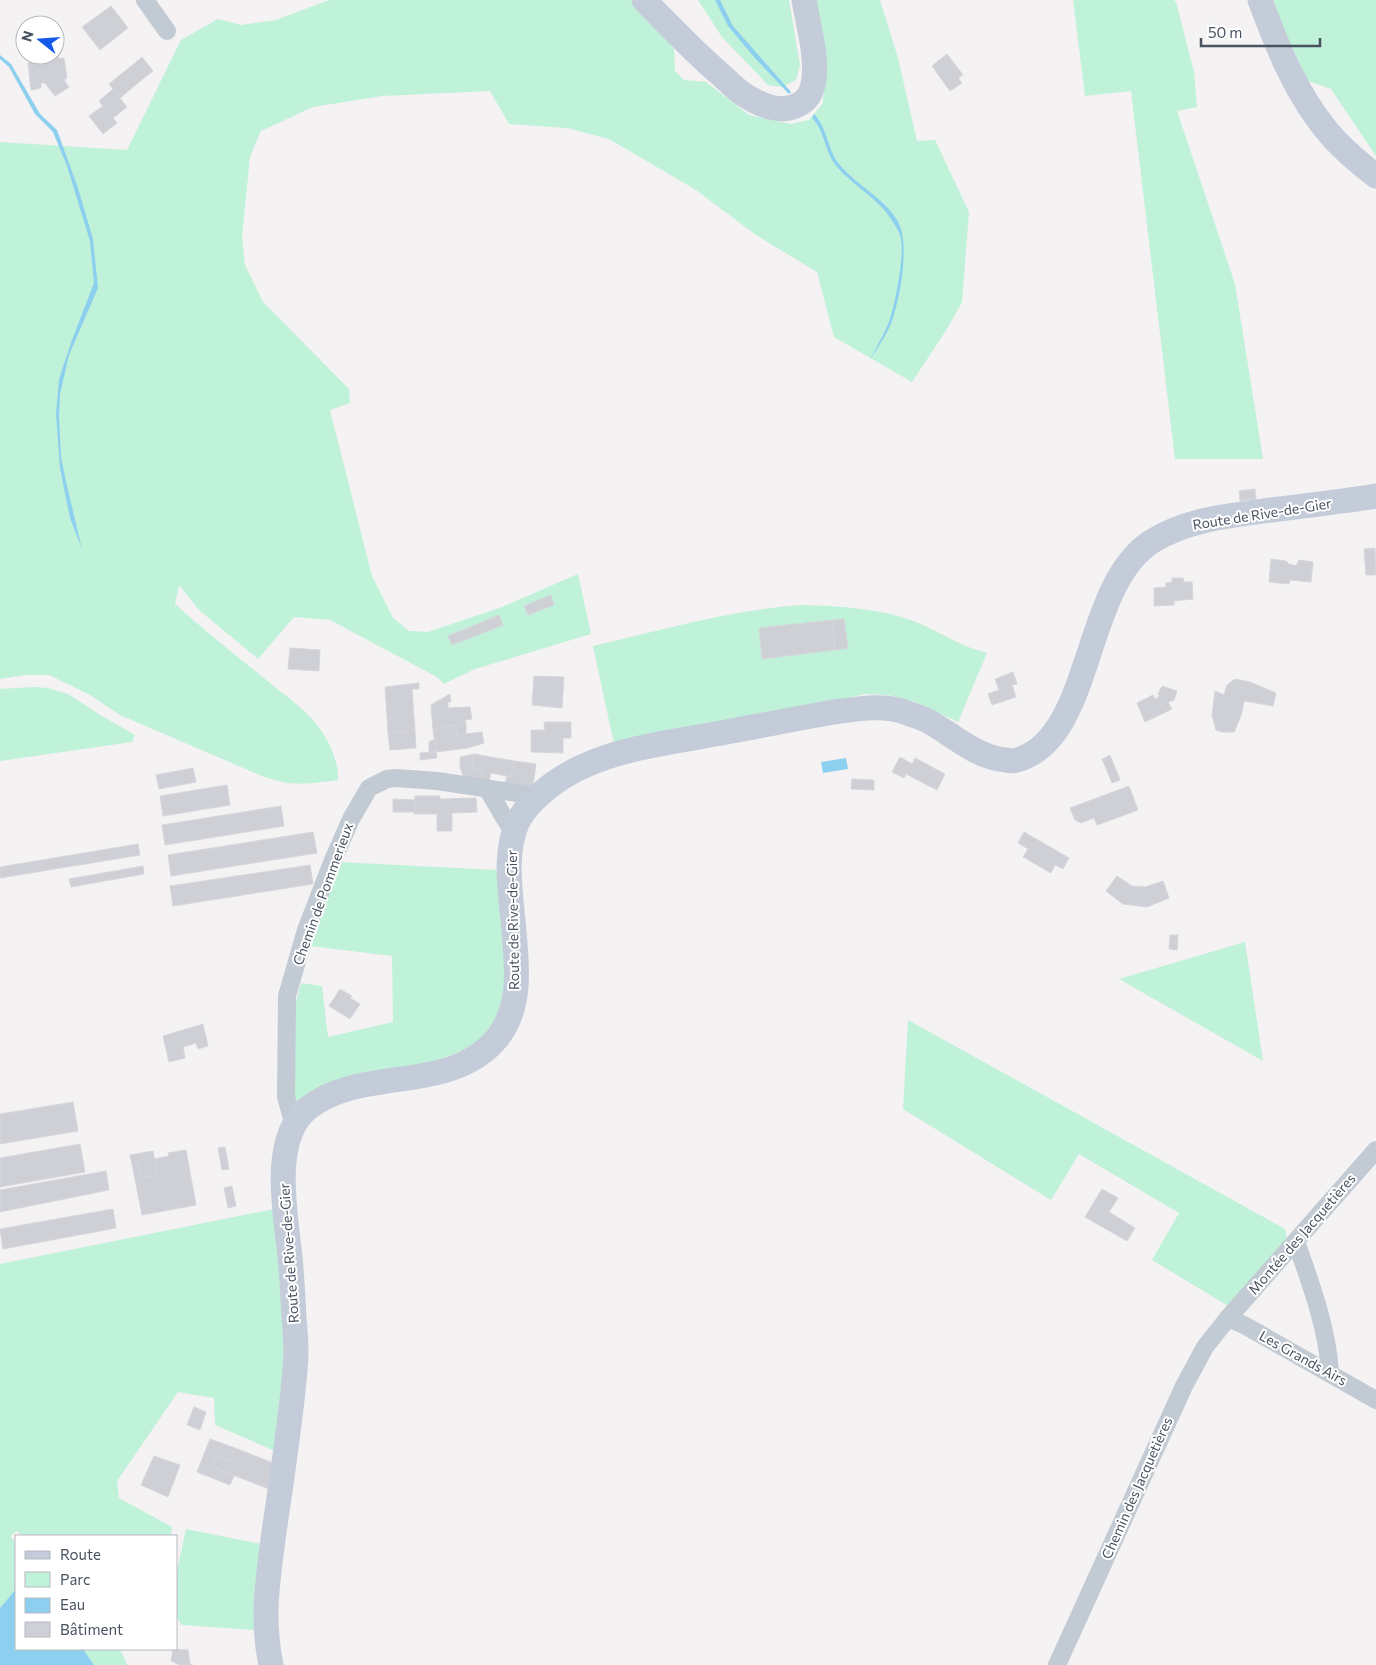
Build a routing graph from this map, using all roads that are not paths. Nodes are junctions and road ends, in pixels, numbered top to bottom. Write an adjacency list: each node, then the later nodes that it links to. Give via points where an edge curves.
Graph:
1 (145, 0): 5 (street)
2 (644, 0): 3 (main road, via 702,59 744,95 775,109 785,109 799,105 809,97 814,79 814,56)
3 (804, 0)
4 (1260, 0): 6 (main road, via 1286,67 1310,107 1328,132)
5 (167, 31)
6 (1376, 176)
7 (1376, 496): 9 (main road, Route de Rive-de-Gier, via 1204,520 1150,542 1135,556 1107,600 1062,722 1038,750 1015,761 983,755 926,720 903,712 862,708 605,757 578,768)
8 (487, 789): 9 (street, Chemin de Pommerieux); 10 (street); 11 (street, Chemin de Pommerieux, via 437,780 387,779 369,788 350,819 306,930 286,996 286,1097)
9 (538, 796): 10 (main road, Route de Rive-de-Gier, via 530,803)
10 (514, 832): 11 (main road, Route de Rive-de-Gier, via 510,850 510,885 516,988 509,1017 497,1038 472,1059 452,1068 349,1088 326,1096 305,1110)
11 (294, 1125): 17 (main road, Route de Rive-de-Gier, via 286,1148 282,1186 296,1351 265,1596 266,1643)
12 (1376, 1150): 13 (street, Montée des Jacquetières)
13 (1296, 1242): 14 (street, Montée des Jacquetières); 15 (street, via 1315,1298)
14 (1228, 1318): 15 (street, Les Grands Airs); 18 (street, Chemin des Jacquetières, via 1205,1348 1184,1386)
15 (1330, 1372): 16 (street, Les Grands Airs)
16 (1376, 1400)
17 (271, 1665)
18 (1057, 1665)

